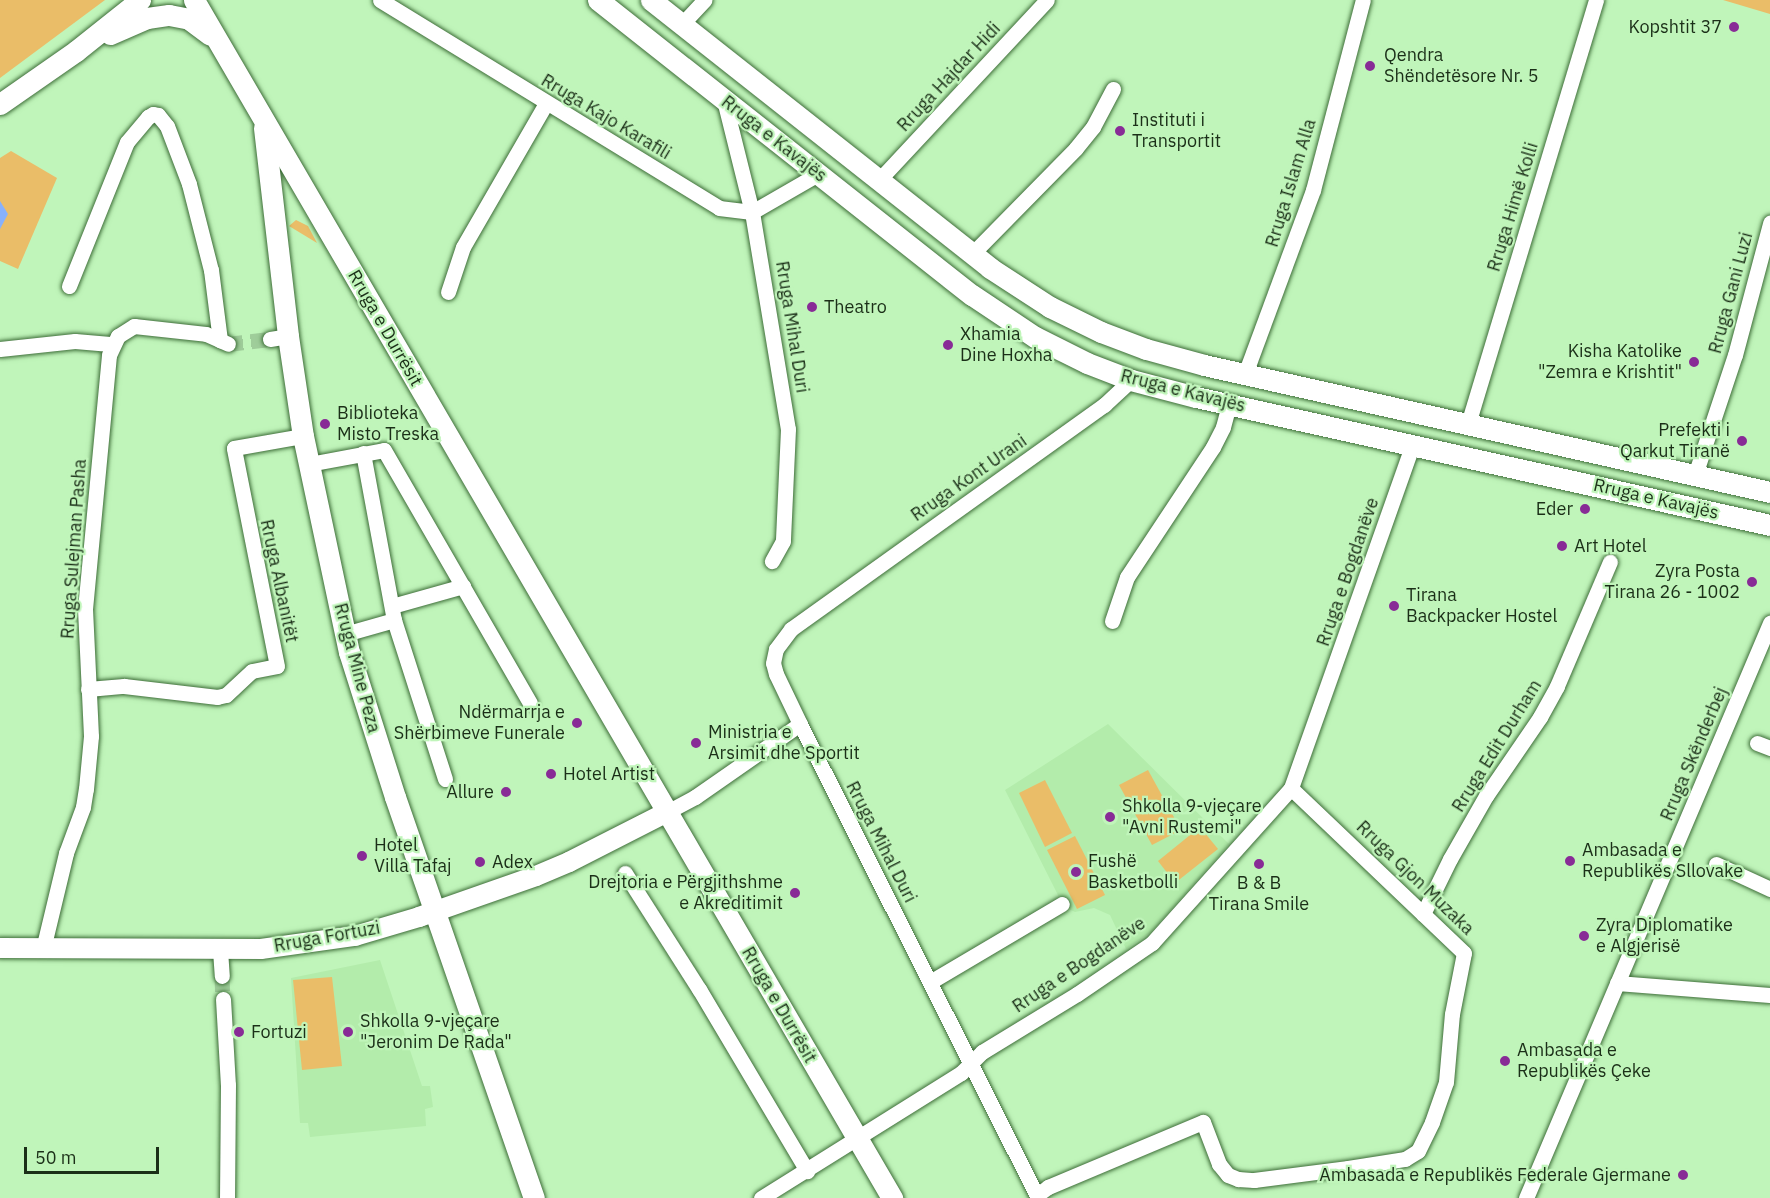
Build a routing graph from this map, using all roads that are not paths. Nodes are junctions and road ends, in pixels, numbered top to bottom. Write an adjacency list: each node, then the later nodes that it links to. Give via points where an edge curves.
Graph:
1 (140, 0): 12 (main road)
2 (194, 0): 11 (main road, Rruga e Durrësit)
3 (380, 0): 16 (street, Rruga Kajo Karafili)
4 (598, 0): 15 (main road, Rruga e Kavajës)
5 (651, 0): 10 (main road, Rruga e Kavajës)
6 (704, 0): 10 (street)
7 (1047, 0): 20 (street, Rruga Hajdar Hidi)
8 (1363, 0): 31 (street, Rruga Islam Alla, via 1313,190)
9 (1596, 0): 34 (street, Rruga Himë Kolli)
10 (682, 24): 13 (main road, Rruga e Kavajës)
11 (220, 43): 12 (main road, via 189,19 170,15 141,20); 18 (main road, Rruga e Durrësit)
12 (76, 51): 17 (main road)
13 (744, 74): 15 (main road); 20 (main road, Rruga e Kavajës)
14 (1113, 88): 25 (street, via 1093,128)
15 (724, 100): 19 (main road, Rruga e Kavajës); 22 (street, Rruga Mihal Duri)
16 (546, 103): 22 (street, Rruga Kajo Karafili, via 719,208); 27 (street, via 463,247)
17 (0, 104)
18 (263, 119): 21 (main road, Rruga e Durrësit); 23 (main road, Rruga Mine Peza)
19 (818, 174): 22 (street); 32 (main road, Rruga e Kavajës, via 1004,318 1087,363)
20 (879, 180): 25 (main road, Rruga e Kavajës)
21 (318, 212): 23 (main road, via 309,203 293,199); 55 (main road, Rruga e Durrësit)
22 (752, 212): 42 (street, Rruga Mihal Duri, via 788,429 783,541)
23 (274, 219): 35 (main road, Rruga Mine Peza, via 279,338)
24 (1770, 223): 39 (street, Rruga Gani Luzi, via 1735,355)
25 (972, 254): 30 (main road, Rruga e Kavajës, via 1050,307)
26 (69, 286): 28 (street, via 127,142 148,117 158,115 167,126 189,184 224,342 206,334 144,326 126,330)
27 (448, 292)
28 (112, 344): 29 (street, via 75,340); 50 (street, Rruga Sulejman Pasha, via 85,609)
29 (0, 349)
30 (1146, 349): 31 (main road, Rruga e Kavajës); 32 (main road)
31 (1245, 374): 34 (main road, Rruga e Kavajës)
32 (1131, 380): 33 (main road, Rruga e Kavajës); 45 (street, Rruga Kont Urani, via 1104,405)
33 (1230, 404): 36 (main road, Rruga e Kavajës); 47 (street, via 1213,447 1127,577)
34 (1467, 424): 39 (main road, Rruga e Kavajës)
35 (303, 436): 38 (main road, Rruga Mine Peza); 50 (street, Rruga Albanitët, via 234,448 277,666 252,671 226,695 124,686)
36 (1413, 444): 41 (main road, Rruga e Kavajës); 54 (street, Rruga e Bogdanëve)
37 (363, 453): 38 (street); 44 (street, via 384,450); 46 (street)
38 (309, 464): 49 (main road, Rruga Mine Peza)
39 (1695, 475): 40 (main road, Rruga e Kavajës)
40 (1770, 492)
41 (1770, 525)
42 (772, 561)
43 (1610, 562): 61 (street, Rruga Edit Durham, via 1557,686 1486,796)
44 (463, 586): 46 (street); 51 (street)
45 (826, 604): 52 (street, Rruga Mihal Duri, via 791,629 776,649 776,674)
46 (393, 613): 49 (street); 53 (street)
47 (1112, 621)
48 (1770, 623): 67 (street, Rruga Skënderbej)
49 (345, 633): 60 (main road, Rruga Mine Peza, via 386,769)
50 (88, 689): 63 (street, Rruga Sulejman Pasha, via 91,736 86,789)
51 (530, 703)
52 (800, 724): 55 (street); 66 (street, Rruga Mihal Duri)
53 (445, 779)
54 (1291, 788): 61 (street, Rruga Gjon Muzaka); 70 (street, Rruga e Bogdanëve, via 1152,943 982,1052)
55 (667, 812): 60 (street, Rruga Fortuzi, via 569,862); 71 (main road, Rruga e Durrësit)
56 (1716, 864): 58 (street)
57 (625, 873): 72 (street)
58 (1770, 889)
59 (1062, 904): 66 (street)
60 (436, 911): 64 (street, Rruga Fortuzi, via 328,941); 75 (main road, Rruga Mine Peza)
61 (1423, 914): 73 (street, Rruga Gjon Muzaka, via 1464,953 1446,1083 1432,1122 1412,1156 1348,1168 1238,1179 1228,1175 1219,1164 1203,1122 1048,1187)
62 (0, 948): 63 (street, Rruga Fortuzi)
63 (43, 949): 64 (street, Rruga Fortuzi)
64 (220, 950): 65 (street)
65 (222, 976)
66 (930, 982): 70 (street, Rruga Mihal Duri)
67 (1617, 983): 68 (street); 78 (street, Rruga Skënderbej)
68 (1770, 995)
69 (223, 999): 74 (street, via 228,1085)
70 (971, 1063): 71 (street, Rruga e Bogdanëve); 73 (street, Rruga Mihal Duri)
71 (857, 1139): 72 (street, Rruga e Bogdanëve); 77 (main road, Rruga e Durrësit)
72 (807, 1171): 76 (street, Rruga e Bogdanëve)
73 (1037, 1197)
74 (227, 1198)
75 (534, 1198)
76 (761, 1198)
77 (892, 1198)
78 (1526, 1198)

